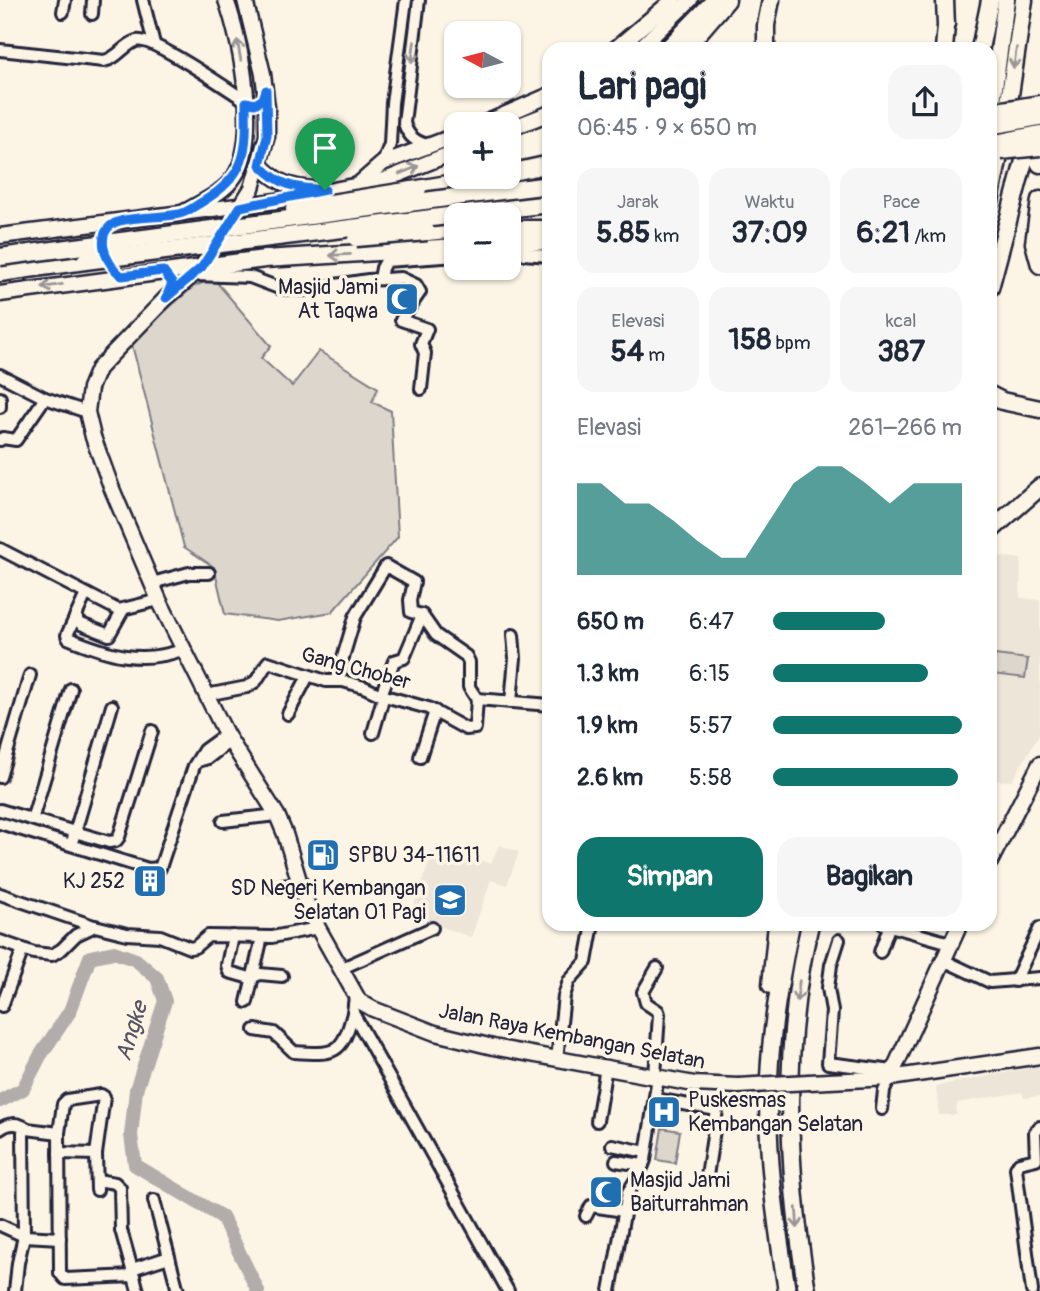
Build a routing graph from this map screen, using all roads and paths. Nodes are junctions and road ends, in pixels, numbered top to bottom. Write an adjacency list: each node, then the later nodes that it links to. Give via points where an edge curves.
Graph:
1 (65, 0): 17 (street)
2 (93, 0): 18 (street)
3 (143, 0): 26 (street)
4 (226, 0): 31 (main road, one-way to 4)
5 (245, 0): 29 (main road)
6 (406, 0): 45 (street, via 390,144)
7 (419, 0): 42 (street, one-way to 42, via 404,123 414,140)
8 (673, 0): 19 (main road)
9 (690, 0): 20 (main road)
10 (715, 0): 21 (highway)
11 (727, 0): 22 (highway)
12 (771, 0): 23 (highway)
13 (945, 0): 24 (highway)
14 (990, 0): 25 (highway)
15 (1006, 0): 28 (highway)
16 (1024, 0): 49 (highway, one-way to 49)
17 (63, 12)
18 (92, 14)
19 (623, 42)
20 (646, 42)
21 (674, 42)
22 (691, 42)
23 (766, 42)
24 (945, 42)
25 (981, 42)
26 (153, 44): 27 (street, via 137,40 110,60 99,61); 31 (street)
27 (0, 50)
28 (997, 65)
29 (266, 90): 31 (main road, via 261,102); 47 (main road, via 267,136)
30 (542, 98): 33 (main road)
31 (246, 101): 59 (main road, via 244,150 236,174)
32 (1040, 102): 34 (highway, bridge); 40 (highway)
33 (511, 112)
34 (997, 113)
35 (542, 116): 37 (main road)
36 (1040, 117): 38 (highway, bridge)
37 (521, 124)
38 (997, 125)
39 (444, 140): 42 (main road)
40 (1036, 141): 41 (highway, bridge); 43 (highway, bridge); 46 (highway); 76 (highway)
41 (997, 144)
42 (430, 146): 45 (main road)
43 (997, 150)
44 (444, 156): 51 (main road, one-way to 44, via 385,180)
45 (383, 163): 51 (main road)
46 (1040, 164)
47 (260, 165): 54 (main road, via 282,184); 57 (main road)
48 (542, 166): 50 (highway)
49 (997, 166)
50 (521, 170)
51 (359, 184): 54 (main road)
52 (444, 185): 69 (highway, bridge, via 203,224)
53 (542, 186): 69 (highway, bridge)
54 (325, 190): 57 (main road)
55 (1040, 200): 75 (highway, via 1034,243)
56 (542, 205): 69 (highway, bridge)
57 (240, 207): 58 (main road); 61 (main road)
58 (219, 210): 59 (main road); 61 (main road)
59 (182, 214): 60 (main road)
60 (115, 222): 62 (main road); 80 (main road, via 107,232 105,256); 81 (main road, via 102,232 98,248 101,264 114,276)
61 (230, 223): 78 (main road)
62 (71, 228): 66 (main road); 83 (main road, via 88,237 96,251 94,267)
63 (521, 229): 64 (highway)
64 (542, 229)
65 (444, 230): 69 (highway, bridge, via 209,254)
66 (0, 236)
67 (542, 241): 68 (highway)
68 (521, 242)
69 (141, 246): 73 (highway, bridge); 79 (highway, bridge)
70 (444, 248): 78 (highway, one-way to 78, via 265,259)
71 (521, 254): 72 (street)
72 (542, 255)
73 (0, 257)
74 (444, 257): 82 (street, via 386,261)
75 (1040, 265)
76 (997, 266)
77 (163, 271): 78 (main road); 80 (main road); 85 (main road, via 172,283)
78 (198, 271): 82 (street, via 303,290); 85 (main road)
79 (0, 273)
80 (122, 276): 81 (main road)
81 (103, 279): 83 (main road)
82 (380, 279): 87 (street, via 401,278 419,290 401,320 427,329 421,344 425,353)
83 (79, 282): 84 (main road, one-way to 84)
84 (0, 294)
85 (166, 298): 93 (main road, via 98,369)
86 (0, 375): 89 (street)
87 (421, 389)
88 (0, 398): 91 (street)
89 (45, 398): 93 (street); 94 (street, via 16,440)
90 (997, 398): 92 (highway)
91 (0, 407)
92 (1040, 409)
93 (87, 412): 99 (main road, via 112,489)
94 (0, 440)
95 (1040, 487): 96 (highway)
96 (997, 525)
97 (0, 548): 100 (street)
98 (209, 573): 99 (street)
99 (152, 583): 101 (main road)
100 (86, 594): 102 (street); 104 (street)
101 (159, 600): 102 (street); 106 (main road)
102 (123, 610): 104 (street, via 108,635)
103 (422, 615): 109 (street, via 410,610 414,582 386,566 355,617); 112 (street, via 404,658 394,661); 113 (street, via 436,635 469,659 469,687)
104 (75, 617): 106 (street, via 67,637 118,656 168,655)
105 (513, 635): 114 (street)
106 (183, 650): 111 (main road)
107 (30, 675): 124 (street)
108 (308, 676): 109 (street, Gang Chober); 111 (street, Gang Chober, via 268,662 247,687); 118 (street)
109 (337, 681): 112 (street, Gang Chober)
110 (71, 690): 127 (street)
111 (205, 695): 121 (main road)
112 (383, 695): 117 (street, Gang Chober); 120 (street)
113 (477, 699): 114 (street); 117 (street, Gang Chober, via 476,723 471,730)
114 (511, 702): 115 (street)
115 (542, 704)
116 (112, 706): 130 (street)
117 (435, 711): 122 (street)
118 (288, 714)
119 (152, 731): 130 (street, via 119,837 110,842)
120 (373, 733)
121 (228, 738): 126 (main road); 130 (street, via 208,758 198,761 160,868 148,869)
122 (420, 757)
123 (1040, 764): 131 (main road)
124 (0, 777)
125 (0, 810): 127 (street)
126 (277, 815): 128 (street); 132 (main road)
127 (32, 820): 130 (street)
128 (223, 821)
129 (0, 823): 130 (street)
130 (73, 839)
131 (997, 848)
132 (300, 884): 133 (street); 136 (main road)
133 (272, 887)
134 (0, 894): 135 (street)
135 (95, 926): 146 (street, via 160,936 190,948 208,936); 151 (street, via 52,954)
136 (318, 928): 147 (street); 155 (main road)
137 (432, 928): 155 (street)
138 (1040, 928): 159 (street)
139 (592, 931): 165 (street, via 586,962 569,981 564,996)
140 (776, 931): 169 (highway, via 768,1014)
141 (790, 931): 169 (highway)
142 (809, 931): 200 (highway, one-way to 200, via 789,1074 798,1233)
143 (885, 931): 152 (street)
144 (907, 931): 150 (street)
145 (956, 931): 150 (main road)
146 (233, 936): 147 (street); 157 (street, via 227,969 232,975)
147 (262, 937): 157 (street)
148 (839, 940): 167 (street, via 828,988 832,1011 828,1063)
149 (0, 941): 151 (street)
150 (950, 943): 153 (main road)
151 (23, 949): 161 (street)
152 (880, 952)
153 (943, 960): 159 (street, via 990,982); 167 (main road)
154 (657, 968): 168 (street, via 643,992 646,1003 659,1013)
155 (340, 969): 162 (main road)
156 (282, 976): 157 (street, via 260,974)
157 (254, 978): 160 (street)
158 (1040, 978): 159 (street)
159 (1015, 981)
160 (247, 1002)
161 (2, 1006)
162 (361, 1006): 163 (street, via 347,1037 326,1054 294,1052 274,1033); 165 (main road, Jalan Raya Kembangan Selatan, via 435,1033); 197 (street)
163 (255, 1030)
164 (1040, 1056): 167 (main road, Jalan Raya Kembangan Selatan)
165 (557, 1059): 166 (main road, Jalan Raya Kembangan Selatan)
166 (606, 1068): 168 (main road, Jalan Raya Kembangan Selatan); 172 (street)
167 (892, 1074): 168 (main road, Jalan Raya Kembangan Selatan, bridge, via 738,1086); 171 (street)
168 (656, 1077): 170 (street)
169 (769, 1078): 199 (highway, via 772,1177)
170 (655, 1099): 178 (street); 183 (street, via 717,1110)
171 (881, 1109)
172 (597, 1121)
173 (1040, 1127): 201 (street, via 1035,1132 1036,1159 1016,1168)
174 (0, 1129): 175 (street, via 13,1124)
175 (27, 1129): 176 (street); 188 (street, via 23,1135)
176 (60, 1133): 179 (street); 180 (street, via 64,1101 101,1095)
177 (612, 1145): 178 (street)
178 (646, 1152): 182 (street)
179 (59, 1153): 180 (street); 189 (street)
180 (96, 1154): 191 (street, via 97,1185 115,1183 120,1188 121,1230)
181 (616, 1161): 182 (street)
182 (643, 1165): 185 (street, via 628,1192)
183 (707, 1176)
184 (154, 1200): 190 (street)
185 (624, 1211): 186 (street, via 591,1206); 198 (street, via 622,1256)
186 (586, 1216)
187 (0, 1226): 188 (street)
188 (24, 1236): 189 (street); 193 (street)
189 (60, 1238): 192 (street, via 61,1276)
190 (169, 1257): 191 (street); 196 (street)
191 (133, 1273): 192 (street); 195 (street)
192 (72, 1278): 194 (street)
193 (15, 1291)
194 (72, 1291)
195 (138, 1291)
196 (178, 1291)
197 (508, 1291)
198 (610, 1291)
199 (787, 1291)
200 (807, 1291)
201 (1032, 1291)

